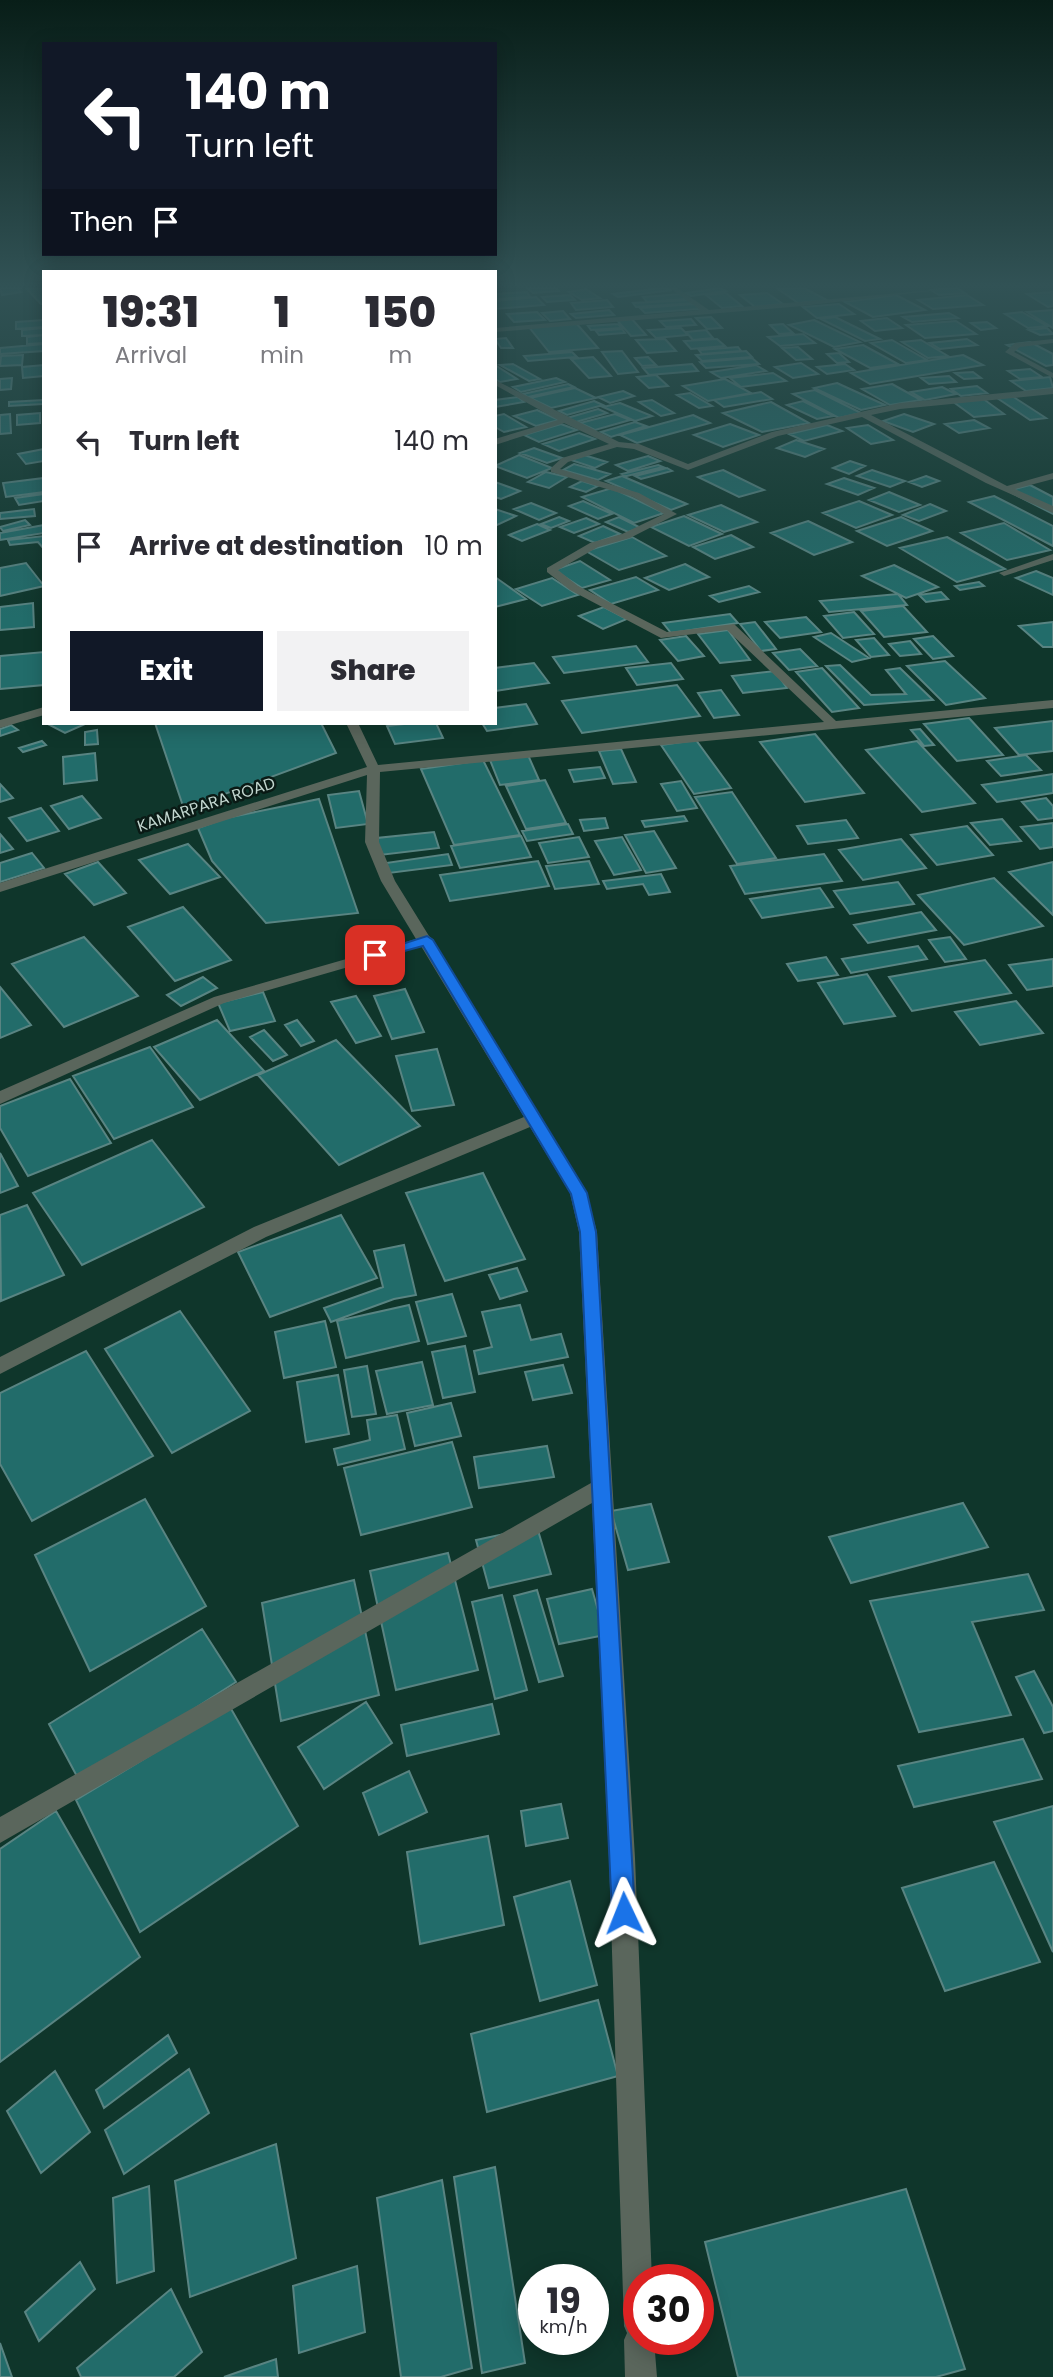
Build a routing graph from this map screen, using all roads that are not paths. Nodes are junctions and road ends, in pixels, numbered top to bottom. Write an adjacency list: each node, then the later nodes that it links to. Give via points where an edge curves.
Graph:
1 (526, 399): 4 (street)
2 (972, 399): 3 (street, via 900,406)
3 (865, 415): 6 (street, via 775,434 688,467); 8 (street)
4 (565, 420): 5 (street); 6 (street)
5 (497, 441)
6 (617, 443): 16 (street, via 565,460 554,470 636,495 672,514 594,545 551,570 574,588 665,636 730,626)
7 (1053, 476): 8 (street)
8 (1005, 489): 9 (street)
9 (1053, 510)
10 (1053, 557): 11 (street)
11 (1004, 573)
12 (1053, 704): 16 (street, KAMARPARA ROAD)
13 (42, 712): 14 (street)
14 (0, 724)
15 (353, 725): 17 (street)
16 (835, 727): 17 (street, KAMARPARA ROAD)
17 (374, 769): 18 (street, KAMARPARA ROAD); 19 (street, via 372,842 388,881)
18 (0, 888)
19 (427, 940): 20 (street, via 219,1000); 21 (street)
20 (0, 1098)
21 (531, 1119): 22 (street, via 260,1232); 23 (street, via 579,1193 588,1232)
22 (0, 1366)
23 (602, 1488): 24 (street); 25 (street)
24 (0, 1831)
25 (637, 2264)
26 (640, 2355): 27 (street)
27 (641, 2377)

